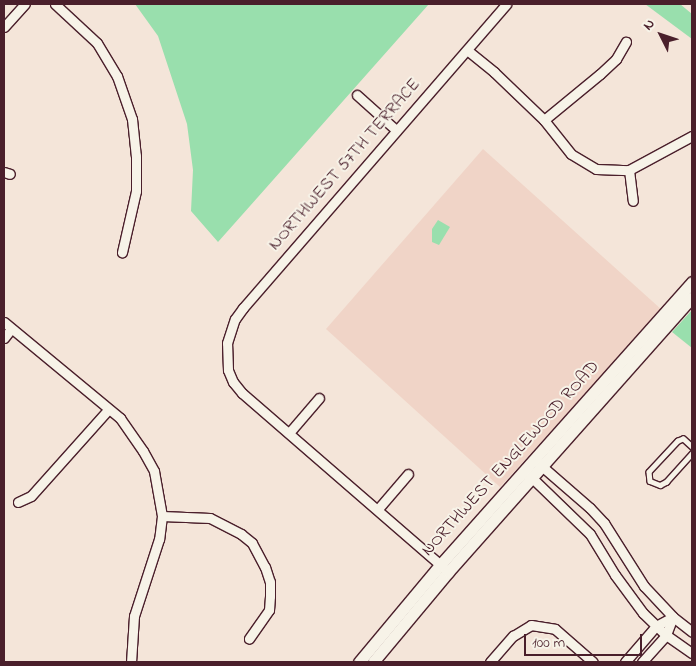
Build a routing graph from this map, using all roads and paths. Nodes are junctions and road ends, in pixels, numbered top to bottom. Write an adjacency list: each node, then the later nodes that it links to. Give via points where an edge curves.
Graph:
1 (25, 4): 4 (street)
2 (55, 4): 13 (street, via 97,43 117,76 132,119 136,191)
3 (506, 4): 6 (street, NORTHWEST 57TH TERRACE)
4 (4, 27)
5 (626, 42): 8 (street, via 616,59)
6 (467, 50): 8 (street); 9 (street, NORTHWEST 57TH TERRACE)
7 (357, 95): 9 (street)
8 (544, 120): 11 (street, via 571,154 596,168)
9 (396, 130): 21 (street, NORTHWEST 57TH TERRACE, via 242,308 230,331 226,357 233,382)
10 (692, 136): 11 (street)
11 (629, 170): 12 (street)
12 (633, 201)
13 (122, 252)
14 (692, 282): 24 (main road, NORTHWEST ENGLEWOOD ROAD)
15 (692, 297): 25 (main road, NORTHWEST ENGLEWOOD ROAD)
16 (4, 322): 17 (street)
17 (11, 329): 18 (street); 20 (street)
18 (4, 338)
19 (319, 398): 21 (street)
20 (108, 410): 28 (street, via 31,496); 30 (street, via 129,429 154,471)
21 (289, 433): 29 (street)
22 (692, 447): 23 (lane, via 684,439 678,440 649,472 650,481 660,485 666,482)
23 (692, 453)
24 (533, 460): 25 (street); 27 (main road, NORTHWEST ENGLEWOOD ROAD)
25 (543, 467): 27 (main road, NORTHWEST ENGLEWOOD ROAD); 32 (street, via 604,523 644,586)
26 (408, 474): 29 (street)
27 (528, 475): 31 (main road, NORTHWEST ENGLEWOOD ROAD); 33 (street, via 590,534 615,575)
28 (18, 502)
29 (378, 509): 31 (street)
30 (162, 516): 36 (street, via 210,518 252,543 266,567 270,596 269,610); 39 (street, via 159,539 134,616)
31 (444, 568): 40 (main road, NORTHWEST ENGLEWOOD ROAD); 41 (main road, NORTHWEST ENGLEWOOD ROAD)
32 (673, 617): 33 (street); 34 (street); 35 (street)
33 (656, 626): 35 (street); 37 (street)
34 (692, 632)
35 (666, 635): 38 (street); 45 (street)
36 (249, 639)
37 (633, 653): 44 (street); 45 (street)
38 (692, 653)
39 (131, 662)
40 (359, 662)
41 (373, 662)
42 (490, 662): 43 (street, via 513,636 532,625 555,629)
43 (593, 662)
44 (625, 662)
45 (642, 662)

